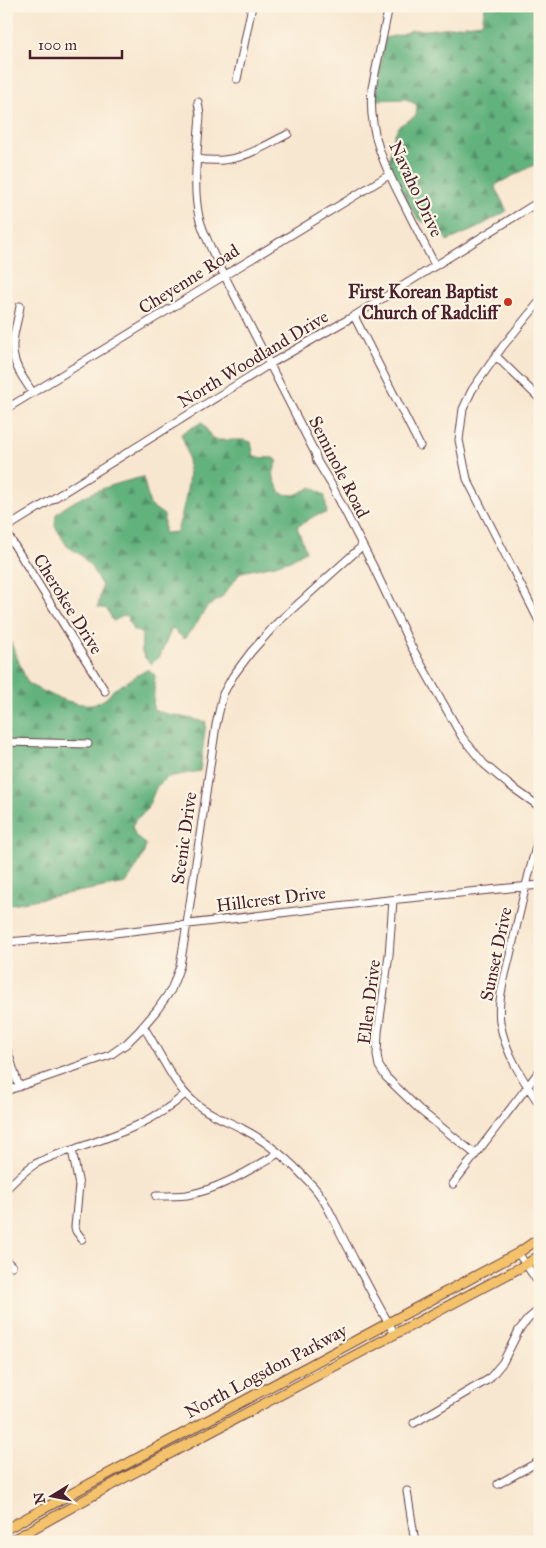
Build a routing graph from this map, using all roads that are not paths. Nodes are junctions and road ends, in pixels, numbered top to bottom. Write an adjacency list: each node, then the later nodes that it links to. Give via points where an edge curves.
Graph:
1 (252, 6): 3 (street)
2 (389, 6): 7 (street, Navaho Drive, via 371,98 380,155)
3 (237, 79)
4 (198, 102): 6 (street, Seminole Road)
5 (288, 134): 6 (street, via 237,158)
6 (197, 159): 10 (street, Seminole Road, via 199,216)
7 (389, 175): 9 (street, Navaho Drive); 10 (street, Cheyenne Road)
8 (540, 201): 9 (street, North Woodland Drive)
9 (435, 265): 13 (street, North Woodland Drive)
10 (224, 275): 15 (street, Seminole Road); 16 (street, Cheyenne Road)
11 (540, 301): 14 (street)
12 (20, 306): 16 (street, via 13,356)
13 (354, 316): 15 (street, North Woodland Drive); 19 (street)
14 (496, 356): 17 (street); 23 (street, via 467,399 461,420 460,450 467,479)
15 (270, 364): 20 (street, North Woodland Drive); 22 (street, Seminole Road)
16 (33, 392): 18 (street, Cheyenne Road)
17 (540, 399)
18 (6, 409)
19 (420, 446)
20 (6, 528)
21 (6, 532): 24 (street, Cherokee Drive)
22 (361, 546): 27 (street, Seminole Road, via 415,655 468,747 509,785); 32 (street, Scenic Drive, via 264,637 223,694)
23 (540, 623)
24 (105, 690)
25 (6, 742): 26 (street)
26 (88, 744)
27 (540, 807)
28 (540, 832): 30 (street, Sunset Drive)
29 (540, 884): 30 (street, Hillcrest Drive)
30 (526, 886): 31 (street, Hillcrest Drive); 37 (street, Sunset Drive, via 499,1014 506,1046)
31 (393, 900): 32 (street, Hillcrest Drive); 44 (street, Ellen Drive, via 378,1032 379,1066 386,1078 421,1111)
32 (188, 924): 33 (street, Hillcrest Drive); 34 (street, Scenic Drive, via 175,982)
33 (6, 942)
34 (143, 1026): 38 (street, Scenic Drive, via 110,1055); 40 (street)
35 (6, 1046): 38 (street)
36 (540, 1070): 37 (street)
37 (527, 1086): 41 (street, Sunset Drive); 44 (street)
38 (19, 1087): 39 (street, Scenic Drive)
39 (6, 1091)
40 (185, 1094): 42 (street, via 144,1123); 43 (street, via 204,1110 257,1136)
41 (540, 1105)
42 (72, 1150): 46 (street, via 34,1165); 49 (street, via 79,1185 75,1227)
43 (278, 1153): 47 (street, via 226,1183 184,1195); 57 (street, via 312,1184 323,1200)
44 (475, 1154): 45 (street)
45 (453, 1184)
46 (6, 1190)
47 (156, 1196)
48 (540, 1238): 50 (main road, North Logsdon Parkway)
49 (82, 1239)
50 (518, 1253): 53 (street); 57 (main road, North Logsdon Parkway)
51 (540, 1255): 53 (main road, North Logsdon Parkway)
52 (6, 1261): 54 (street)
53 (525, 1265): 55 (street); 58 (main road, North Logsdon Parkway)
54 (12, 1266)
55 (540, 1285)
56 (540, 1309): 60 (street, via 519,1330 503,1362 489,1379)
57 (389, 1323): 58 (street); 59 (main road, North Logsdon Parkway)
58 (395, 1334): 61 (main road, North Logsdon Parkway)
59 (214, 1417): 61 (street); 65 (main road, North Logsdon Parkway)
60 (414, 1423)
61 (220, 1428): 66 (main road, North Logsdon Parkway)
62 (540, 1460): 63 (street)
63 (498, 1484)
64 (406, 1491): 69 (street)
65 (70, 1494): 66 (main road); 67 (main road, North Logsdon Parkway)
66 (76, 1506): 68 (main road, North Logsdon Parkway)
67 (6, 1529)
68 (9, 1542)
69 (415, 1542)

